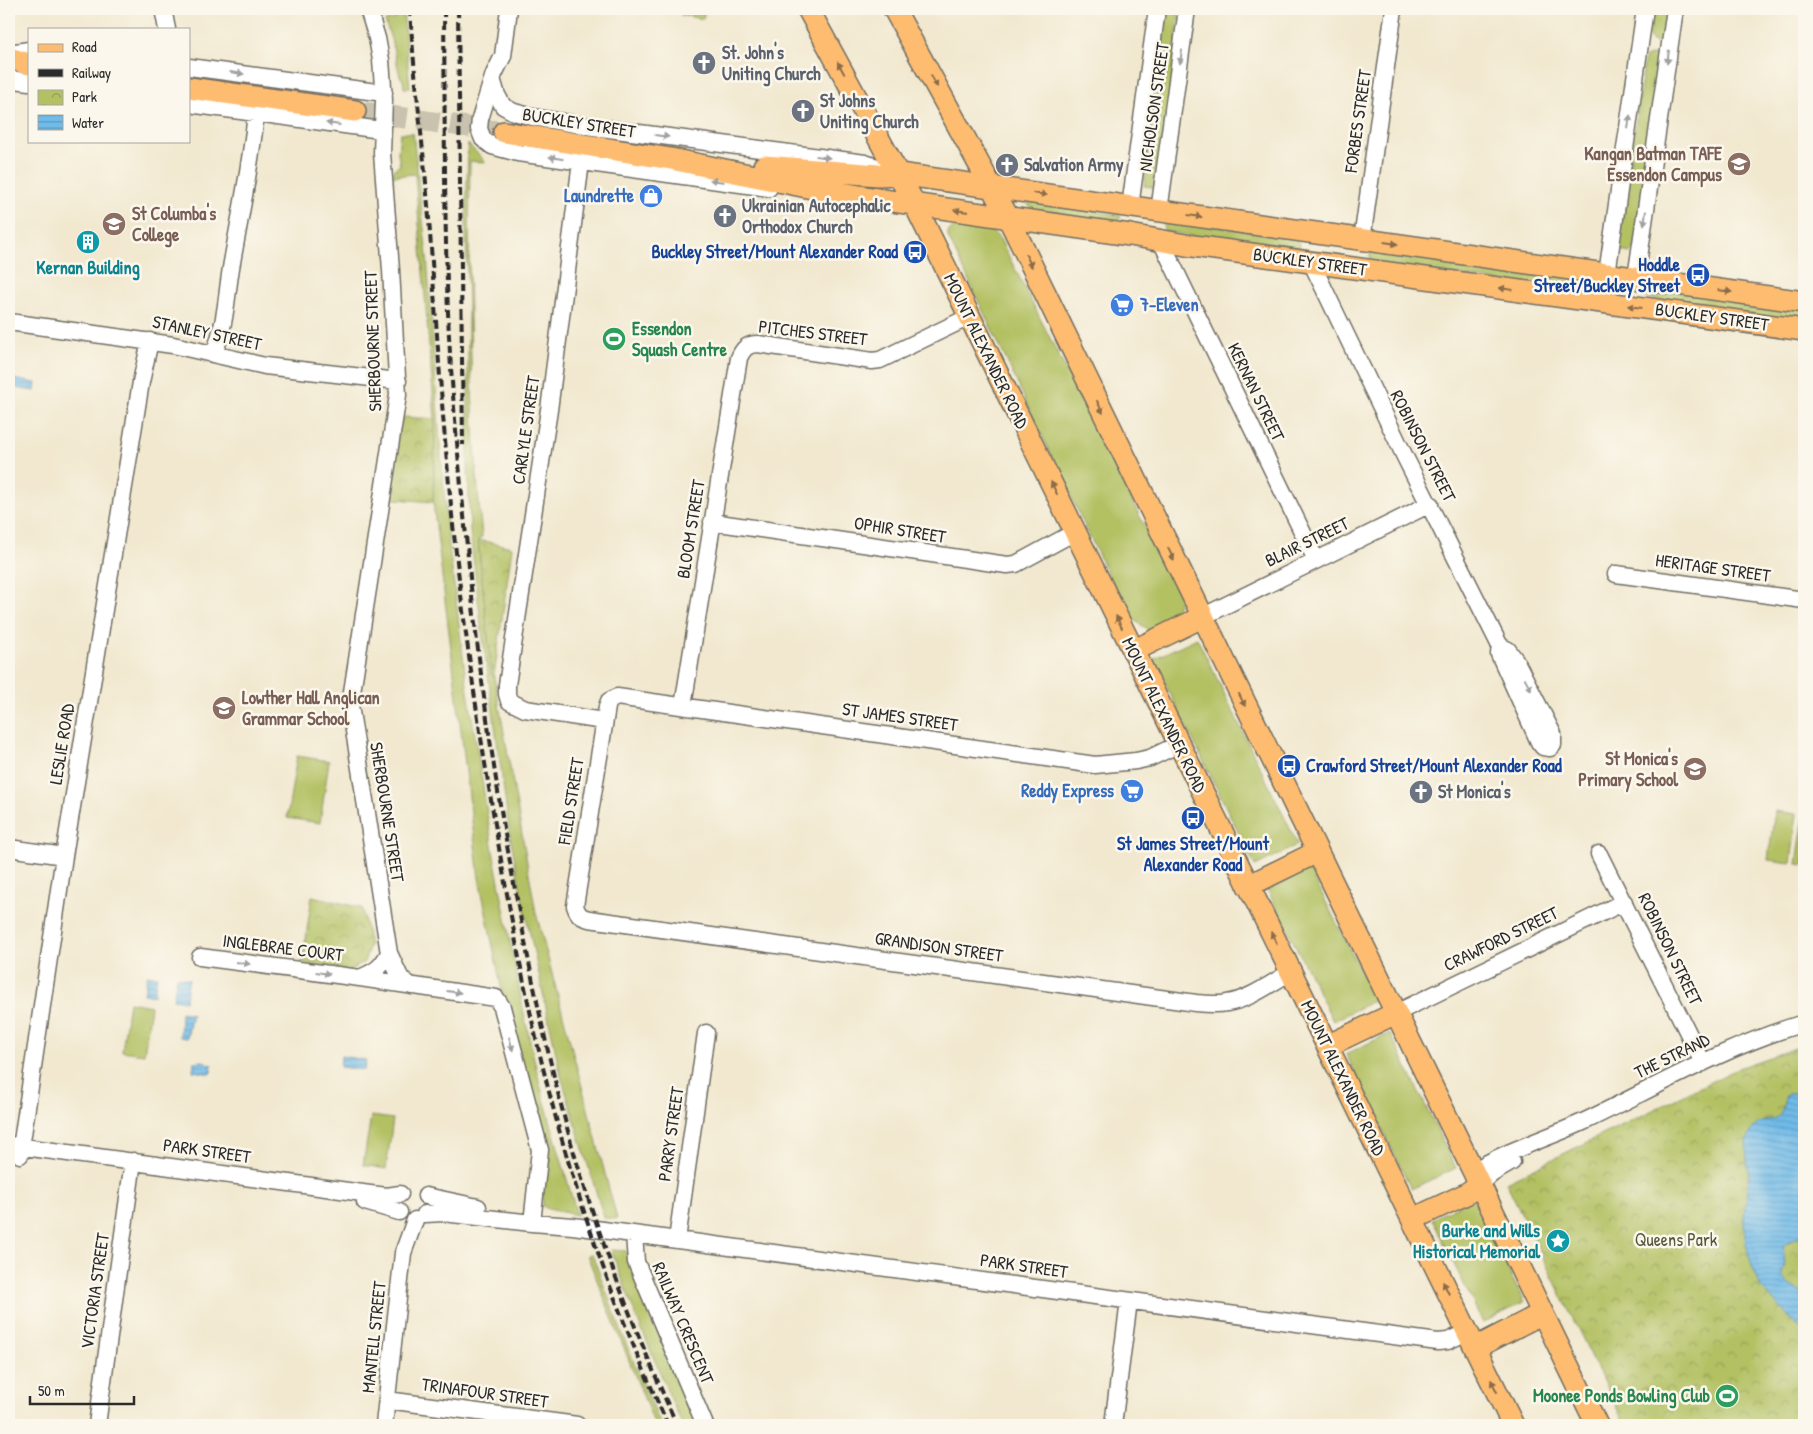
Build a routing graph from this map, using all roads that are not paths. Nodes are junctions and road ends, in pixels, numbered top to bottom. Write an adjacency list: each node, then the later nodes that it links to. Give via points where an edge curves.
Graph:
1 (157, 9): 12 (street)
2 (163, 9): 13 (street)
3 (368, 9): 25 (street, SHERBOURNE STREET, via 379,48)
4 (509, 9): 23 (street, via 503,56)
5 (808, 9): 33 (main road, MOUNT ALEXANDER ROAD, one-way to 5)
6 (894, 9): 34 (main road, one-way to 34)
7 (1157, 9): 37 (street, NICHOLSON STREET)
8 (1187, 9): 38 (street, NICHOLSON STREET, one-way to 38)
9 (1394, 9): 42 (street, FORBES STREET)
10 (1645, 9): 46 (street, one-way to 10)
11 (1674, 9): 47 (street, one-way to 47)
12 (155, 28)
13 (167, 28)
14 (28, 50): 15 (street)
15 (9, 53)
16 (9, 58): 17 (main road)
17 (28, 64)
18 (190, 67): 25 (street, one-way to 25)
19 (9, 68): 20 (main road)
20 (28, 68)
21 (9, 79): 22 (street)
22 (28, 82)
23 (493, 82): 32 (street, BUCKLEY STREET, one-way to 23, via 501,150 487,143 481,135 480,124); 33 (street, BUCKLEY STREET, one-way to 33, via 496,96 512,112 594,127 865,163)
24 (190, 88): 27 (main road)
25 (384, 93): 29 (street, SHERBOURNE STREET)
26 (190, 104): 28 (street)
27 (354, 111)
28 (256, 113): 29 (street, one-way to 28); 54 (street, via 226,312)
29 (381, 130): 56 (street, SHERBOURNE STREET)
30 (504, 132): 31 (main road, BUCKLEY STREET)
31 (671, 159): 33 (main road, BUCKLEY STREET); 35 (main road, BUCKLEY STREET)
32 (582, 162): 35 (street, BUCKLEY STREET, one-way to 32, via 753,186); 68 (street, CARLYLE STREET, via 507,694 509,701 525,709)
33 (899, 174): 34 (main road, BUCKLEY STREET); 36 (main road, MOUNT ALEXANDER ROAD)
34 (992, 187): 37 (main road, BUCKLEY STREET, one-way to 37); 39 (main road)
35 (817, 189): 36 (main road, BUCKLEY STREET)
36 (915, 205): 39 (main road, BUCKLEY STREET, one-way to 36); 50 (main road, MOUNT ALEXANDER ROAD)
37 (1130, 207): 38 (main road, BUCKLEY STREET); 41 (main road)
38 (1159, 211): 40 (main road, BUCKLEY STREET, one-way to 40); 43 (main road, via 1156,233)
39 (1008, 217): 41 (main road, BUCKLEY STREET); 63 (main road, one-way to 63)
40 (1318, 233): 42 (main road, BUCKLEY STREET); 44 (main road)
41 (1126, 234): 43 (main road, BUCKLEY STREET)
42 (1362, 240): 45 (main road); 46 (main road, BUCKLEY STREET, one-way to 46)
43 (1160, 241): 44 (main road, BUCKLEY STREET); 60 (street, KERNAN STREET)
44 (1314, 262): 45 (main road, BUCKLEY STREET); 57 (street, ROBINSON STREET, via 1315,270)
45 (1358, 268): 49 (main road, BUCKLEY STREET, one-way to 45)
46 (1608, 274): 47 (main road, BUCKLEY STREET); 49 (main road)
47 (1636, 278): 48 (main road, BUCKLEY STREET, one-way to 48); 49 (main road)
48 (1804, 302)
49 (1606, 303): 52 (main road, BUCKLEY STREET, one-way to 49)
50 (969, 316): 55 (street, PITCHES STREET, via 880,360 753,344 742,351); 59 (main road, MOUNT ALEXANDER ROAD, one-way to 50)
51 (9, 322): 53 (street, STANLEY STREET)
52 (1804, 330)
53 (150, 341): 54 (street, STANLEY STREET); 73 (street, LESLIE ROAD)
54 (214, 354): 56 (street, STANLEY STREET, via 265,366)
55 (739, 358): 58 (street, BLOOM STREET)
56 (398, 381): 77 (street, SHERBOURNE STREET, via 398,405 350,705)
57 (1430, 504): 60 (street, BLAIR STREET); 64 (street, ROBINSON STREET)
58 (712, 522): 59 (street, OPHIR STREET, via 1007,565 1016,564); 67 (street, BLOOM STREET)
59 (1075, 532): 65 (main road, MOUNT ALEXANDER ROAD, one-way to 59)
60 (1316, 560): 63 (street, BLAIR STREET)
61 (1616, 574): 62 (street, HERITAGE STREET)
62 (1804, 600)
63 (1202, 617): 65 (main road); 71 (main road, one-way to 71)
64 (1500, 646): 64 (street, ROBINSON STREET, one-way to 64, via 1508,650 1516,661 1553,734 1553,746 1550,748 1539,742 1499,654)
65 (1133, 651): 69 (main road, MOUNT ALEXANDER ROAD)
66 (613, 698): 67 (street, ST JAMES STREET); 68 (street, FIELD STREET, via 609,700)
67 (683, 706): 69 (street, ST JAMES STREET, via 1095,765 1143,760)
68 (604, 721): 76 (street, FIELD STREET, via 575,900)
69 (1179, 744): 74 (main road, MOUNT ALEXANDER ROAD)
70 (9, 848): 73 (street)
71 (1316, 852): 74 (main road); 82 (main road)
72 (1599, 854): 75 (street, ROBINSON STREET)
73 (64, 856): 87 (street, LESLIE ROAD)
74 (1248, 886): 79 (main road, MOUNT ALEXANDER ROAD, one-way to 74)
75 (1624, 902): 82 (street, CRAWFORD STREET); 86 (street, ROBINSON STREET)
76 (577, 913): 79 (street, GRANDISON STREET, via 589,919 1217,1004 1241,999)
77 (389, 953): 80 (street, INGLEBRAE COURT, via 382,966); 81 (street, SHERBOURNE STREET, via 400,977)
78 (200, 957): 80 (street, INGLEBRAE COURT, one-way to 80)
79 (1291, 972): 85 (main road, MOUNT ALEXANDER ROAD)
80 (360, 978): 81 (street, INGLEBRAE COURT)
81 (411, 986): 94 (street, one-way to 94, via 496,998 502,1007 540,1150)
82 (1396, 1013): 85 (main road); 89 (main road)
83 (1804, 1023): 86 (street, THE STRAND)
84 (706, 1033): 96 (street, PARRY STREET)
85 (1327, 1046): 92 (main road, MOUNT ALEXANDER ROAD)
86 (1703, 1063): 89 (street, THE STRAND, via 1561,1132 1492,1160)
87 (14, 1150): 88 (street, PARK STREET)
88 (133, 1166): 90 (street, PARK STREET, via 387,1196); 93 (street, PARK STREET, via 358,1200); 101 (street, VICTORIA STREET)
89 (1475, 1178): 92 (main road, via 1466,1194); 98 (main road)
90 (400, 1194): 91 (street, via 413,1188); 93 (street, via 397,1203)
91 (426, 1196): 93 (street, via 428,1205); 94 (street, PARK STREET)
92 (1410, 1214): 99 (main road, MOUNT ALEXANDER ROAD, one-way to 92)
93 (410, 1215): 94 (street, PARK STREET, via 444,1213); 100 (street, MANTELL STREET, via 390,1354)
94 (532, 1219): 95 (street, PARK STREET)
95 (634, 1234): 96 (street, PARK STREET); 104 (street, RAILWAY CRESCENT, via 636,1262)
96 (677, 1240): 97 (street, PARK STREET)
97 (1130, 1301): 99 (street, PARK STREET, via 1438,1342); 105 (street)
98 (1542, 1314): 99 (main road); 107 (main road)
99 (1471, 1340): 106 (main road, MOUNT ALEXANDER ROAD, one-way to 99)
100 (387, 1400): 102 (street, MANTELL STREET); 103 (street, TRINAFOUR STREET)
101 (97, 1425)
102 (384, 1425)
103 (577, 1425)
104 (705, 1425)
105 (1113, 1425)
106 (1513, 1425)
107 (1597, 1425)

